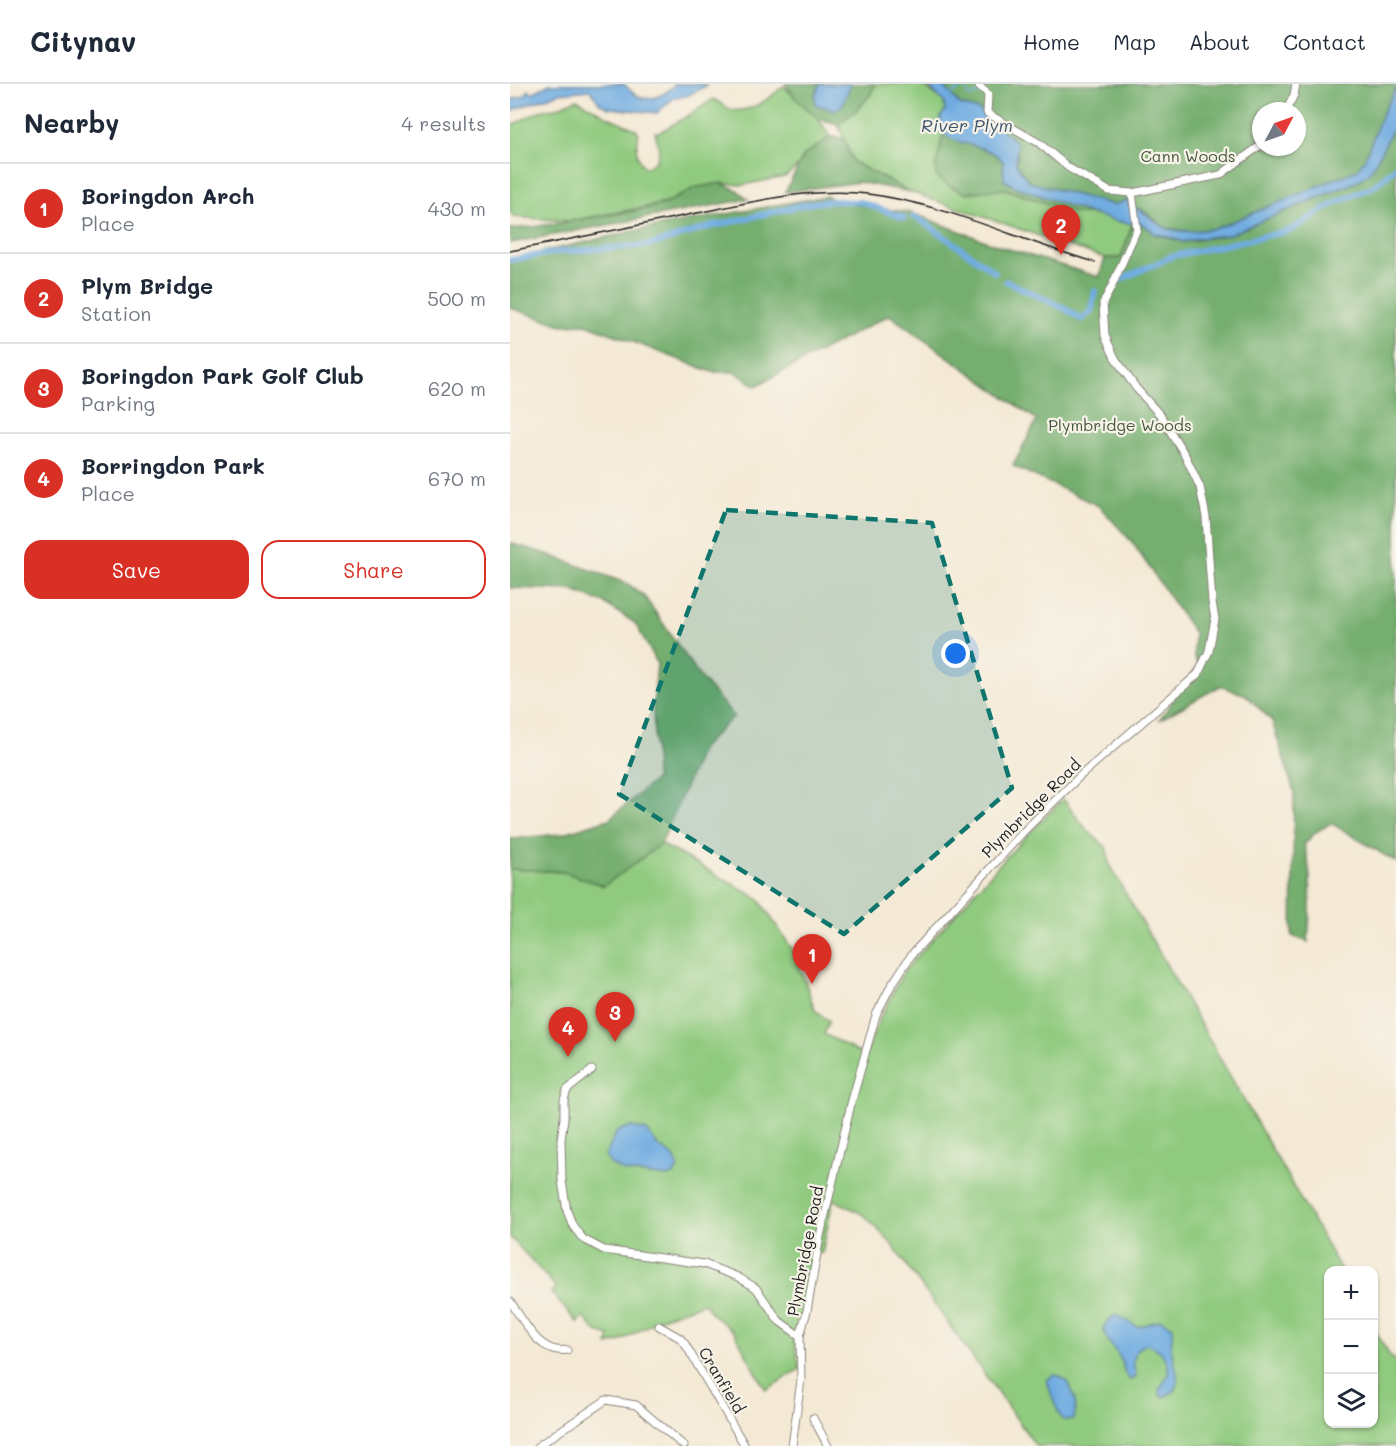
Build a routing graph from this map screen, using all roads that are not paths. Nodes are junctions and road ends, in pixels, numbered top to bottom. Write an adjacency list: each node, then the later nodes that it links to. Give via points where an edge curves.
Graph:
1 (977, 84): 5 (street, via 988,94 987,113 1039,143 1069,168 1109,192)
2 (1296, 84): 3 (street)
3 (1290, 102)
4 (1252, 151): 5 (street, via 1220,174)
5 (1132, 193): 10 (street, Plymbridge Road, via 1137,229 1103,303 1105,336 1136,388 1161,415 1200,487 1215,619 1209,651 1198,674 1080,776 1025,830 912,954 891,986 876,1015 851,1104)
6 (592, 1070): 10 (street, via 567,1090 564,1100 562,1181 573,1227 583,1239 604,1250 705,1264 738,1276 756,1288 779,1321)
7 (510, 1301): 12 (street, via 543,1345 551,1350)
8 (659, 1326): 9 (street, Cranfield)
9 (670, 1333): 11 (street); 16 (street, Cranfield, via 685,1344)
10 (800, 1336): 17 (street, Plymbridge Road, via 801,1380)
11 (666, 1341)
12 (567, 1350)
13 (813, 1418): 18 (street)
14 (538, 1446): 15 (street, via 606,1400 636,1405)
15 (684, 1446)
16 (746, 1446)
17 (792, 1446)
18 (828, 1446)

